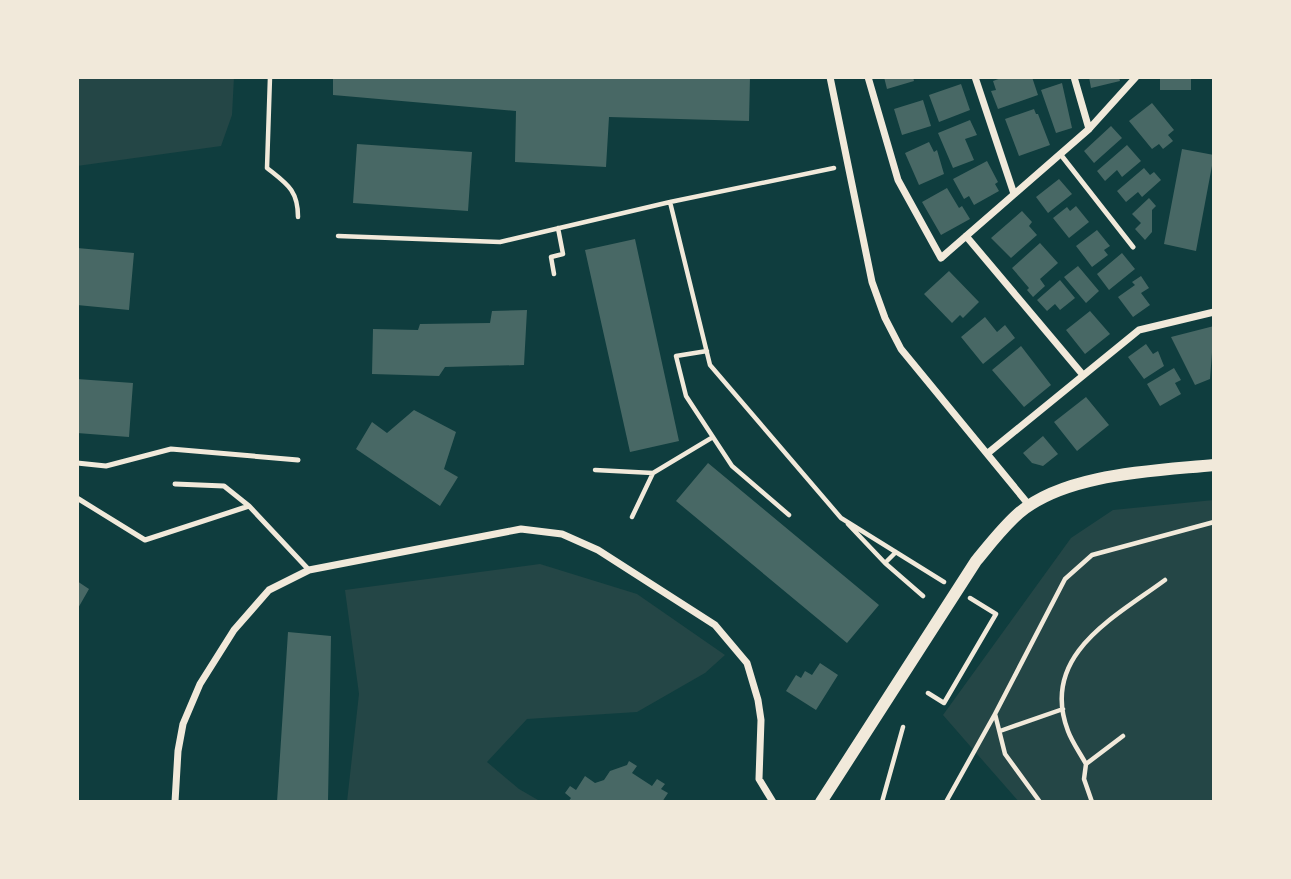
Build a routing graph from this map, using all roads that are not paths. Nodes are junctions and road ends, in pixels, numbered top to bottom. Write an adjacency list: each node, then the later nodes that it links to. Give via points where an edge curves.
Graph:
1 (830, 77): 13 (street, via 873,282 885,318 901,349)
2 (868, 77): 9 (street, via 898,180 942,258)
3 (975, 77): 8 (street)
4 (1074, 77): 6 (street)
5 (1136, 77): 6 (street)
6 (1089, 130): 7 (street)
7 (1061, 155): 8 (street); 10 (lane)
8 (1014, 194): 9 (street)
9 (965, 236): 12 (street)
10 (1133, 247)
11 (1214, 312): 12 (street, via 1139,330)
12 (1083, 375): 13 (street)
13 (988, 453): 19 (street)
14 (298, 460): 15 (lane, via 171,449 106,466)
15 (77, 463)
16 (1214, 465): 19 (street, via 1120,474)
17 (175, 484): 20 (lane, via 224,486)
18 (77, 498): 20 (lane, via 145,540)
19 (1029, 505): 24 (street, via 976,561)
20 (249, 506): 21 (lane)
21 (309, 570): 22 (street, via 269,590 234,630 200,684 183,724); 23 (street, via 521,529 562,534 598,550 715,625 747,663 761,720 759,779)
22 (175, 802)
23 (773, 802)
24 (821, 802)

